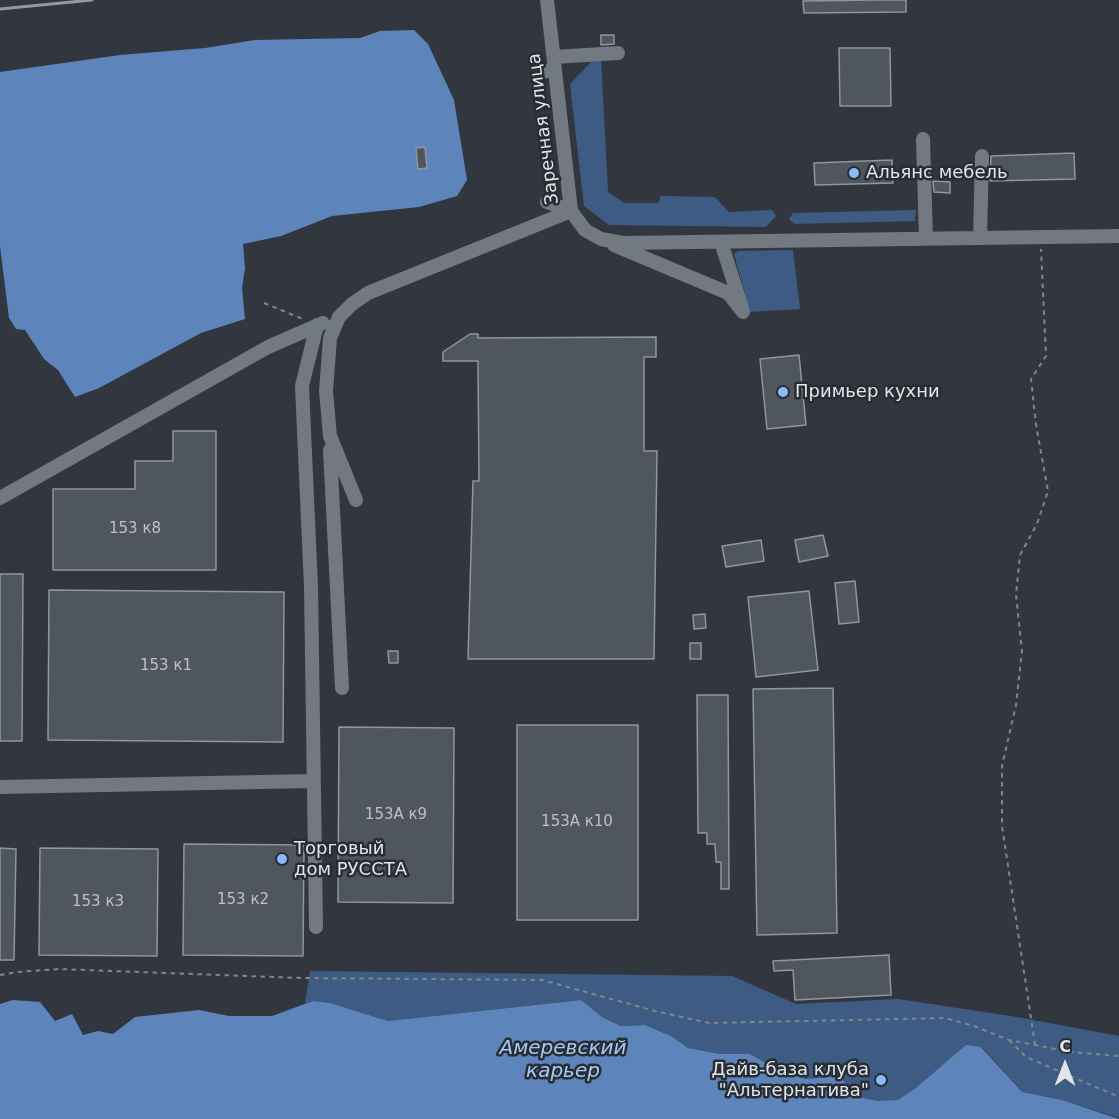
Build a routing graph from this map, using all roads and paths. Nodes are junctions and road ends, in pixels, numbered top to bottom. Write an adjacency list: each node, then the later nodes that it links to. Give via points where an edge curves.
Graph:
1 (547, 0): 4 (street, Заречная улица)
2 (537, 49): 4 (street)
3 (618, 53): 4 (street)
4 (554, 58): 5 (street); 9 (street, Заречная улица)
5 (539, 72)
6 (923, 139): 12 (street)
7 (982, 156): 13 (street)
8 (547, 202): 9 (street)
9 (572, 211): 14 (street, Заречная улица, via 585,230); 17 (street, via 368,293)
10 (1119, 236): 11 (street)
11 (1041, 237): 13 (street); 28 (path, via 1046,356 1031,379 1048,491 1037,525 1020,555 1016,595 1022,651 1016,705 1002,766 1002,826)
12 (926, 238): 13 (street); 15 (street)
13 (980, 238)
14 (600, 239): 15 (street, via 623,243); 15 (street, Заречная улица, via 728,293 743,312)
15 (722, 242)
16 (264, 303): 18 (path)
17 (339, 317): 18 (street); 19 (street, via 330,338 326,392)
18 (317, 326): 20 (street, via 268,347); 23 (street, via 302,386 311,587)
19 (330, 436): 21 (street); 22 (street)
20 (0, 498)
21 (356, 500)
22 (342, 688)
23 (313, 780): 24 (street); 25 (street)
24 (0, 787)
25 (316, 927)
26 (0, 975): 27 (path, via 59,969 301,978 542,980 709,1023 945,1018)
27 (1009, 1040): 28 (path); 30 (path, via 1026,1057)
28 (1035, 1045): 29 (path)
29 (1119, 1056)
30 (1119, 1097)

